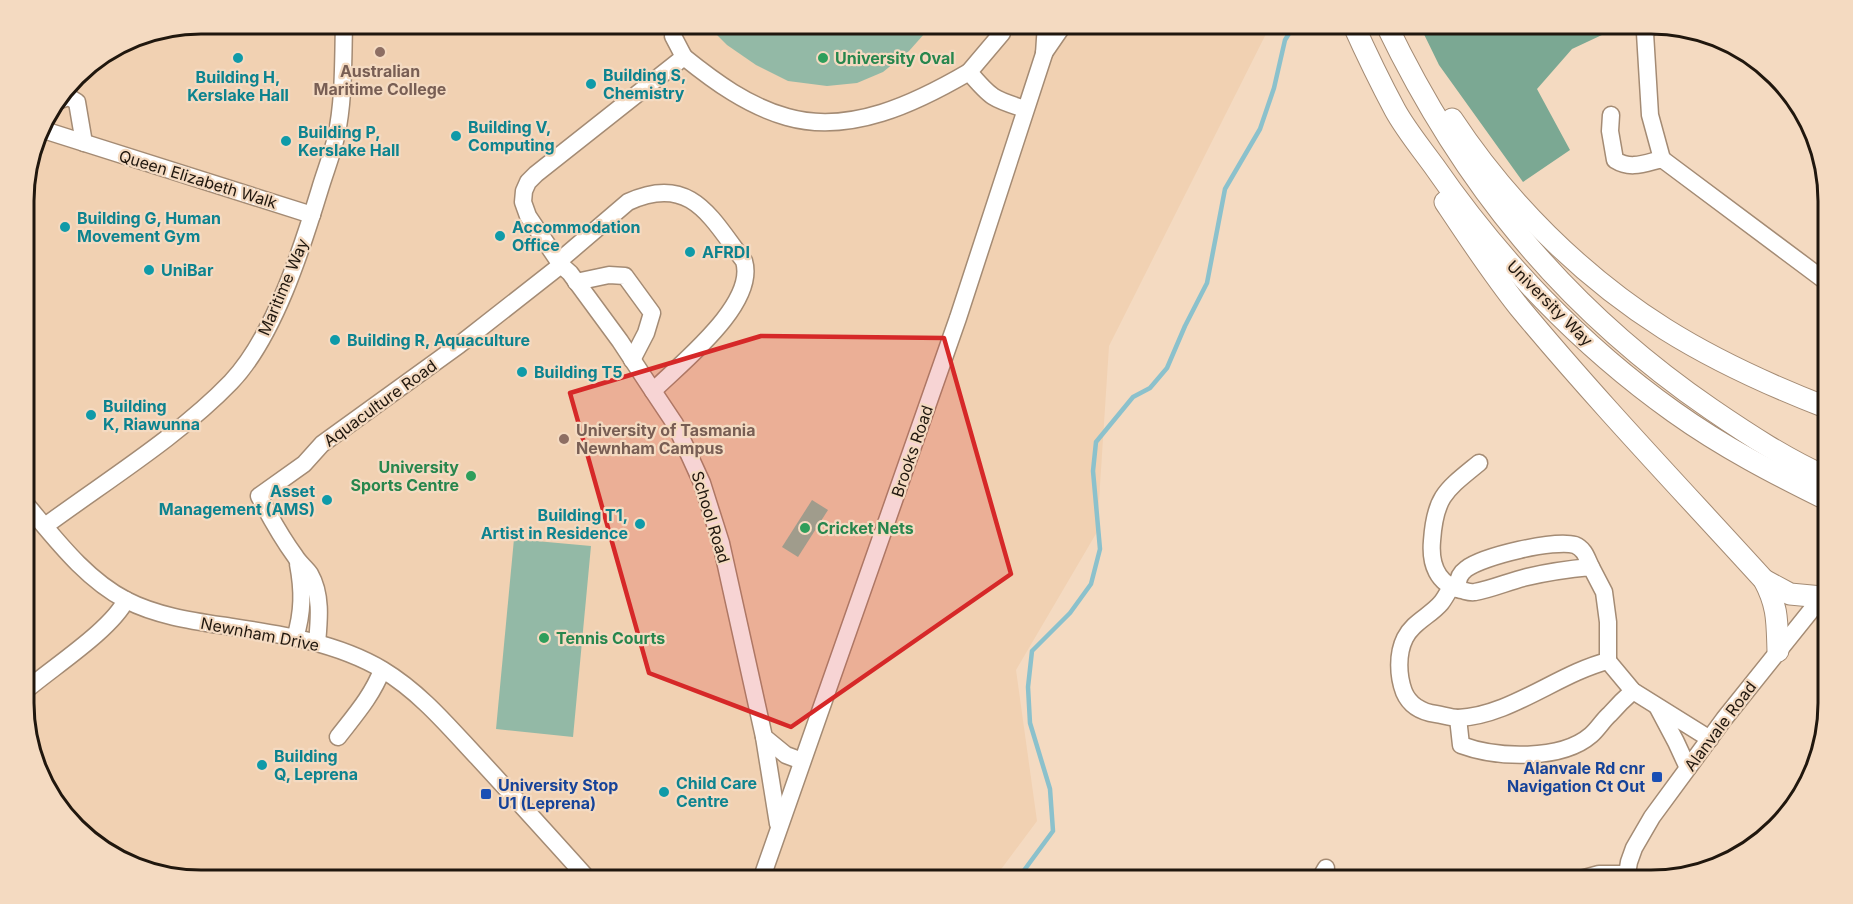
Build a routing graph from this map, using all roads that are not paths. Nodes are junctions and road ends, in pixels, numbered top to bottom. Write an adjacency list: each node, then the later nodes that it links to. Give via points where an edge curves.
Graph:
1 (1001, 34): 12 (street)
2 (1045, 34): 10 (street, Brooks Road)
3 (1057, 34): 10 (street, Brooks Road)
4 (1358, 34): 15 (main road, University Way)
5 (1391, 34): 28 (main road, University Way, via 1460,157 1506,221 1572,294 1617,337 1680,387 1760,443)
6 (1400, 34): 26 (main road, via 1489,170 1552,238 1596,278 1701,350)
7 (1645, 34): 19 (street, via 1650,114)
8 (344, 35): 20 (street, Maritime Way, via 336,137)
9 (673, 35): 11 (street)
10 (1044, 54): 14 (street, Brooks Road)
11 (684, 57): 12 (street, via 766,110 789,118 826,122 863,118 905,105); 21 (street, School Road, via 528,182 523,202 533,225)
12 (969, 72): 14 (street, via 989,95)
13 (71, 98): 18 (street, via 77,102)
14 (1025, 109): 51 (street, Brooks Road, via 958,318)
15 (1396, 112): 29 (main road, University Way, via 1497,247 1562,318 1673,412 1765,469); 34 (main road, via 1434,187 1519,306)
16 (1611, 115): 19 (street, via 1615,160 1634,166)
17 (50, 132): 18 (street, Queen Elizabeth Walk)
18 (84, 143): 20 (street, Queen Elizabeth Walk)
19 (1662, 159): 22 (street)
20 (312, 215): 31 (street, Maritime Way, via 275,315 233,380 167,437)
21 (560, 263): 23 (street, School Road); 25 (street, via 628,202 640,196 669,193 698,203 744,261 746,282 726,316); 32 (street, Aquaculture Road, via 459,345 322,444 304,464 259,496)
22 (1818, 276)
23 (576, 282): 24 (street, School Road); 24 (street, via 609,275 626,276 652,313)
24 (632, 360): 25 (street, School Road)
25 (653, 391): 49 (street, School Road, via 689,451 712,513)
26 (1818, 404)
27 (1479, 463): 35 (street, via 1446,491 1436,509 1432,558 1438,577)
28 (1818, 473)
29 (1818, 495)
30 (34, 514): 31 (street, Newnham Drive)
31 (45, 526): 37 (street, Newnham Drive, via 99,581)
32 (297, 560): 39 (street, Aquaculture Road, via 303,597); 40 (street, Aquaculture Road, via 310,574 318,597)
33 (1591, 567): 35 (street, via 1525,577 1472,593); 35 (street, via 1585,552 1575,546 1551,543 1477,563 1460,575); 42 (street, via 1604,592)
34 (1764, 580): 36 (main road, via 1790,594); 41 (main road, via 1774,598)
35 (1454, 588): 47 (street, via 1405,638 1399,670 1408,701 1418,709)
36 (1818, 592)
37 (126, 600): 39 (street, Newnham Drive, via 195,622); 44 (street, via 105,626)
38 (1818, 601): 41 (street, Alanvale Road)
39 (295, 638): 40 (street, Newnham Drive)
40 (317, 644): 43 (street, Newnham Drive)
41 (1778, 651): 50 (street, Alanvale Road)
42 (1608, 661): 45 (street); 47 (street, via 1488,712)
43 (382, 670): 48 (street, via 367,701); 55 (street, Newnham Drive, via 420,697)
44 (34, 684)
45 (1633, 690): 46 (street); 47 (street, via 1592,735 1574,747 1548,752 1514,755 1461,745)
46 (1658, 708): 50 (street); 52 (street)
47 (1458, 718)
48 (338, 737)
49 (764, 737): 51 (street, via 786,755); 53 (street, School Road)
50 (1710, 739): 52 (street, Alanvale Road)
51 (802, 761): 53 (street, Brooks Road)
52 (1688, 768): 54 (street, Alanvale Road, via 1652,817 1634,848)
53 (779, 828): 56 (street, Brooks Road)
54 (1629, 869)
55 (580, 870)
56 (765, 870)

